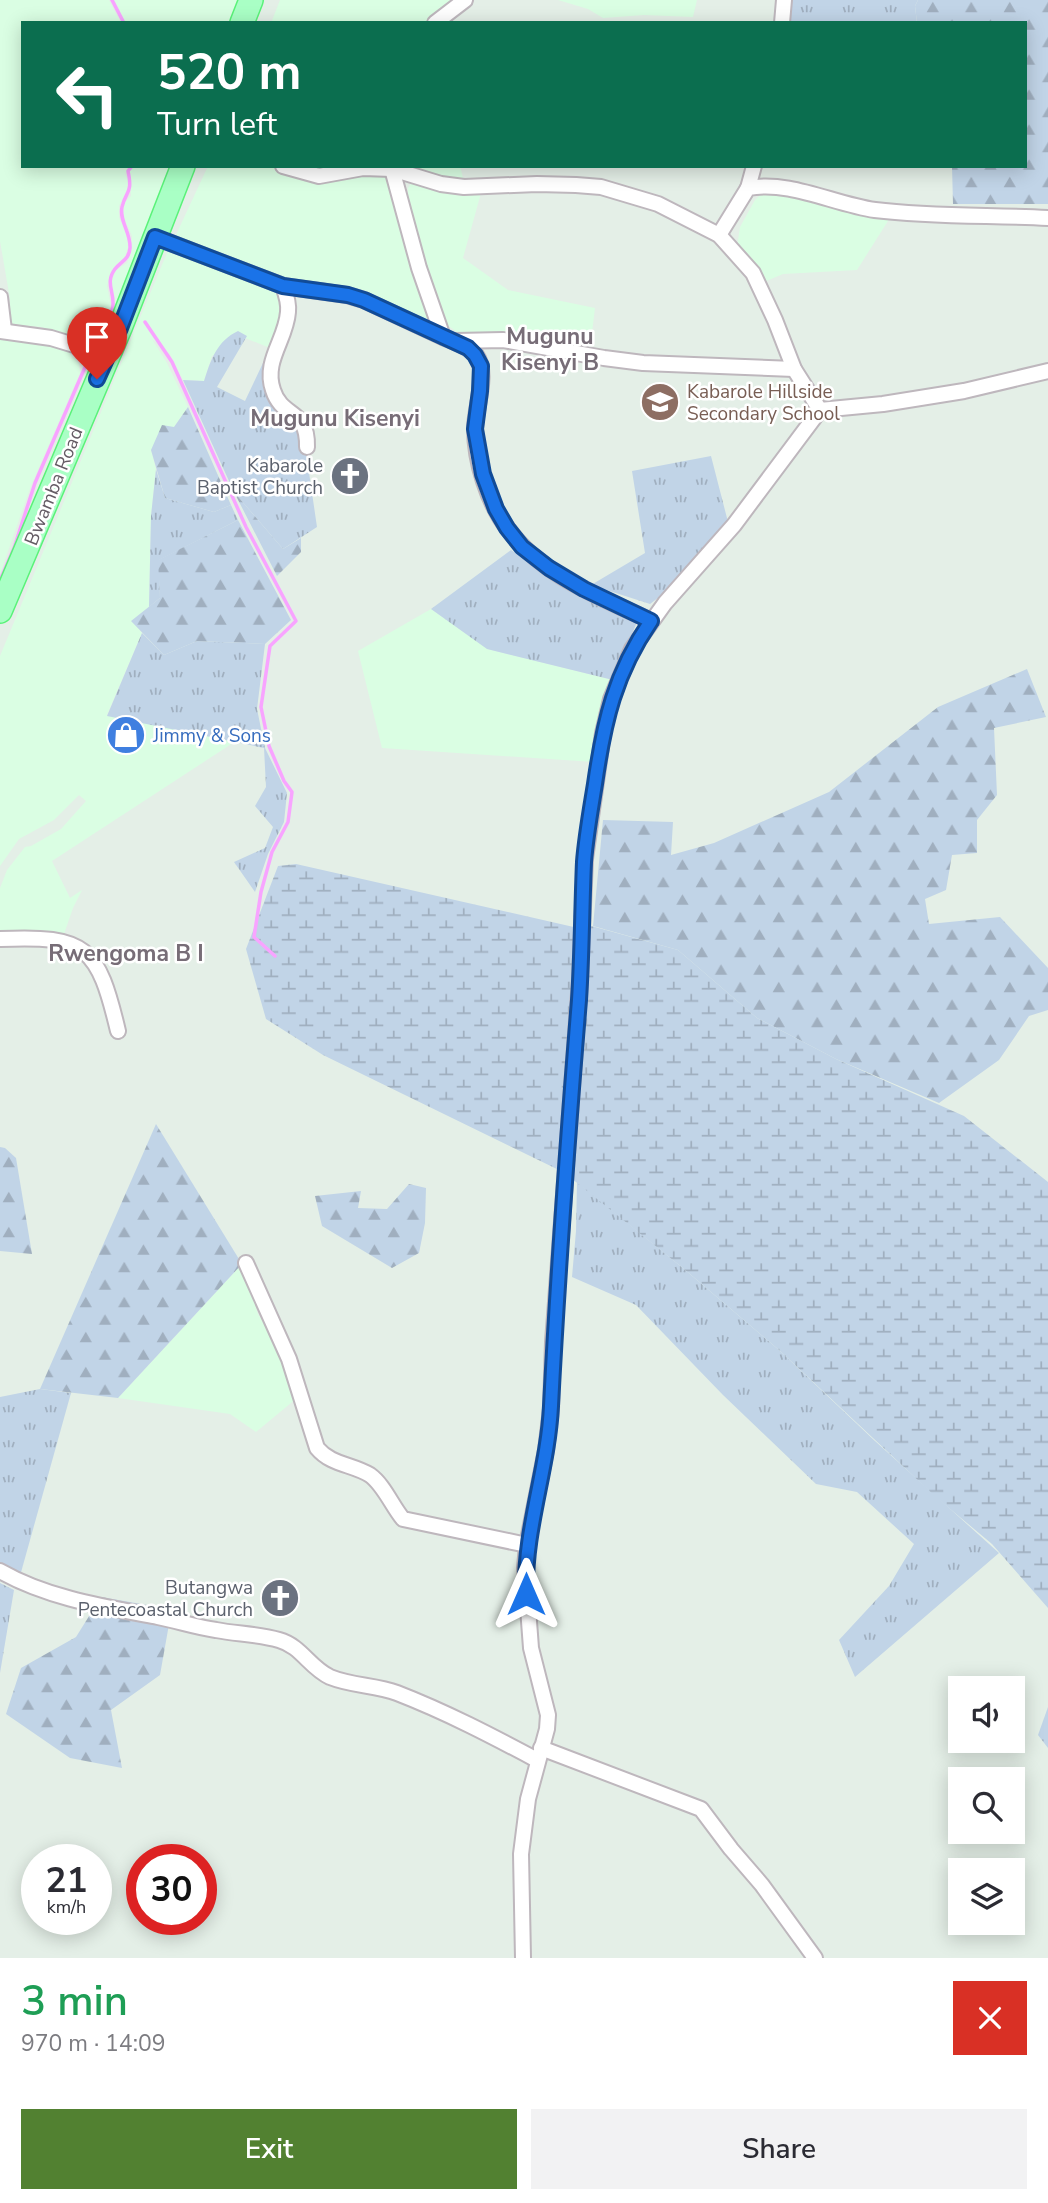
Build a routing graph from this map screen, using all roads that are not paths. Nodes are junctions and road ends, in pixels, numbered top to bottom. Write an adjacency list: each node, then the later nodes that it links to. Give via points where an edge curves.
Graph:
1 (251, 0): 4 (main road)
2 (465, 0): 5 (street)
3 (784, 0): 6 (street)
4 (243, 21)
5 (438, 21)
6 (782, 21)
7 (182, 168): 16 (main road, Bwamba Road)
8 (290, 168): 9 (street, via 319,177)
9 (363, 168)
10 (363, 168): 12 (street)
11 (753, 168): 13 (street)
12 (393, 169): 15 (street, via 464,187 601,187 659,204); 20 (street, via 419,268)
13 (748, 188): 14 (street, via 783,187 874,209); 15 (street)
14 (1048, 218)
15 (719, 235): 23 (street, via 752,273)
16 (155, 237): 17 (street); 22 (main road, Bwamba Road)
17 (283, 286): 20 (street, via 348,295); 26 (street, via 288,314 272,359 273,391 303,423)
18 (0, 297): 19 (street)
19 (2, 330): 21 (street)
20 (447, 339): 23 (street, via 503,340 643,363); 28 (street, via 468,348 481,366 477,447 491,498 507,528 549,568)
21 (84, 348): 22 (street)
22 (106, 358): 27 (main road, Bwamba Road)
23 (794, 369): 25 (street)
24 (1048, 371): 25 (street, via 964,391)
25 (820, 410): 28 (street, via 734,526)
26 (307, 447)
27 (0, 611)
28 (651, 621): 32 (street, via 632,649 611,699 584,859 551,1409)
29 (0, 939): 30 (street, via 35,937 79,946 93,959)
30 (118, 1031)
31 (246, 1263): 32 (street, via 289,1359 317,1448 324,1457 374,1479 402,1519)
32 (527, 1545): 34 (street, via 531,1648 548,1714)
33 (0, 1571): 34 (street, via 33,1588 92,1603 289,1643 327,1676 394,1692)
34 (539, 1754): 35 (street, via 521,1854); 36 (street, via 701,1809)
35 (523, 1958)
36 (815, 1958)

